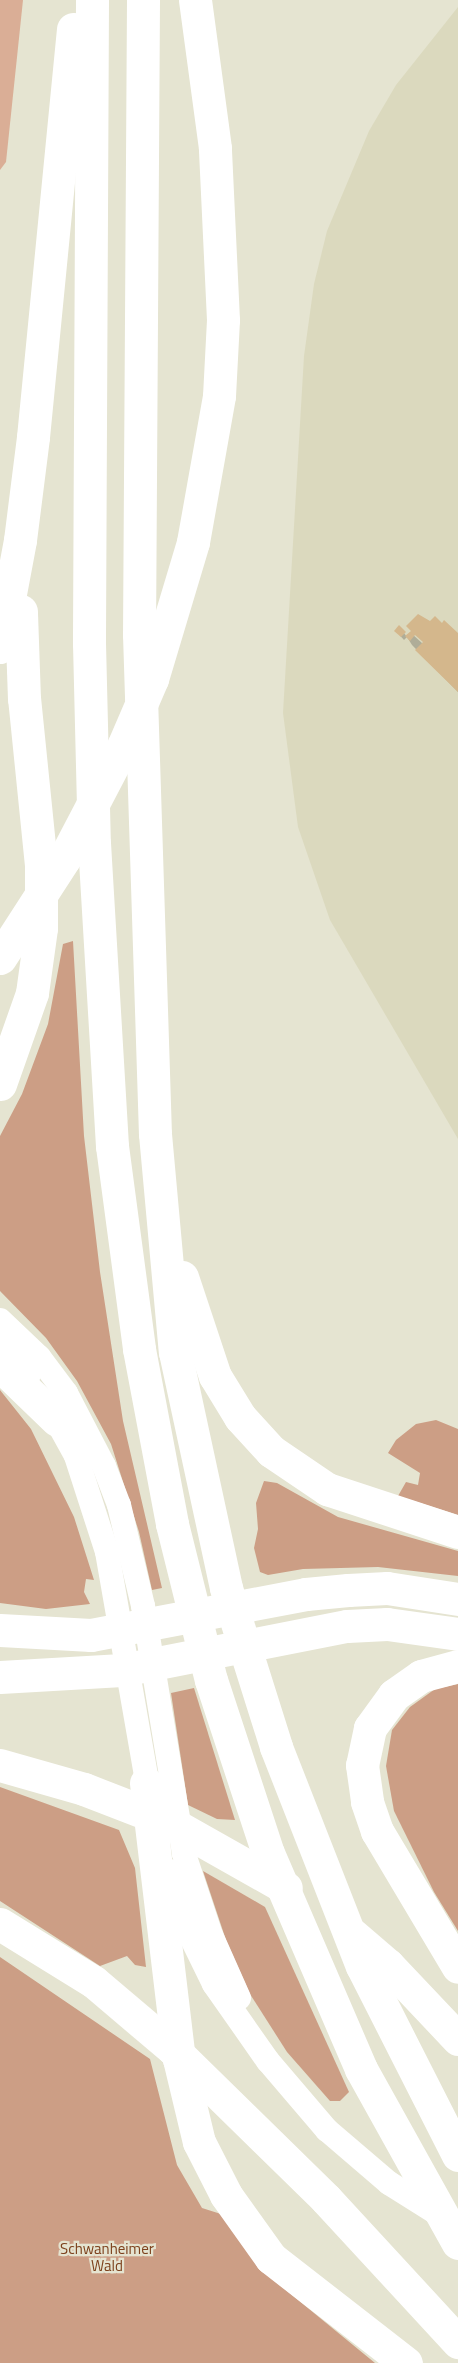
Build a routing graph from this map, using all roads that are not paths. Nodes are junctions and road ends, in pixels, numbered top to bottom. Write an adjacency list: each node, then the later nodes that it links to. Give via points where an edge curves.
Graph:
1 (76, 0): 5 (highway)
2 (92, 0): 28 (highway, via 89,643 94,843 112,1146 139,1349 172,1524 206,1658 268,1853 361,2069)
3 (143, 0): 9 (highway, via 139,634)
4 (195, 0): 7 (highway, via 215,148 222,254 219,396 205,478 177,603 124,744 64,859)
5 (20, 540): 6 (highway); 8 (highway, via 22,665 41,865 42,918 32,993)
6 (0, 647)
7 (0, 958)
8 (0, 1084)
9 (155, 1134): 14 (highway, via 189,1306 215,1376 240,1417 271,1451 327,1489); 26 (highway, via 175,1352 204,1500 241,1641 332,1896 397,2040)
10 (0, 1320): 25 (street, via 39,1357 66,1393 104,1466 133,1555 173,1798 194,1887 234,1989)
11 (0, 1340): 13 (street)
12 (0, 1365): 13 (highway)
13 (57, 1420): 21 (street, via 87,1486 109,1560)
14 (458, 1532)
15 (458, 1599): 16 (highway, via 387,1588 306,1594 91,1635)
16 (0, 1630)
17 (458, 1635): 19 (highway, via 387,1624 347,1626 97,1674)
18 (458, 1666): 23 (highway, via 421,1676 394,1695 370,1728 362,1765 367,1802 377,1831)
19 (0, 1677)
20 (0, 1765): 24 (highway, via 169,1822 257,1869 350,1933 396,1972)
21 (146, 1783): 25 (street, via 170,1882 187,1929 214,1984 243,2029); 30 (highway, via 186,2100 199,2142 216,2176 271,2258)
22 (0, 1924): 29 (highway, via 94,1982 173,2049 326,2199)
23 (458, 1967)
24 (458, 2039)
25 (301, 2100): 27 (street, via 327,2130 389,2183)
26 (458, 2155)
27 (458, 2225)
28 (458, 2243)
29 (458, 2342)
30 (406, 2363)

